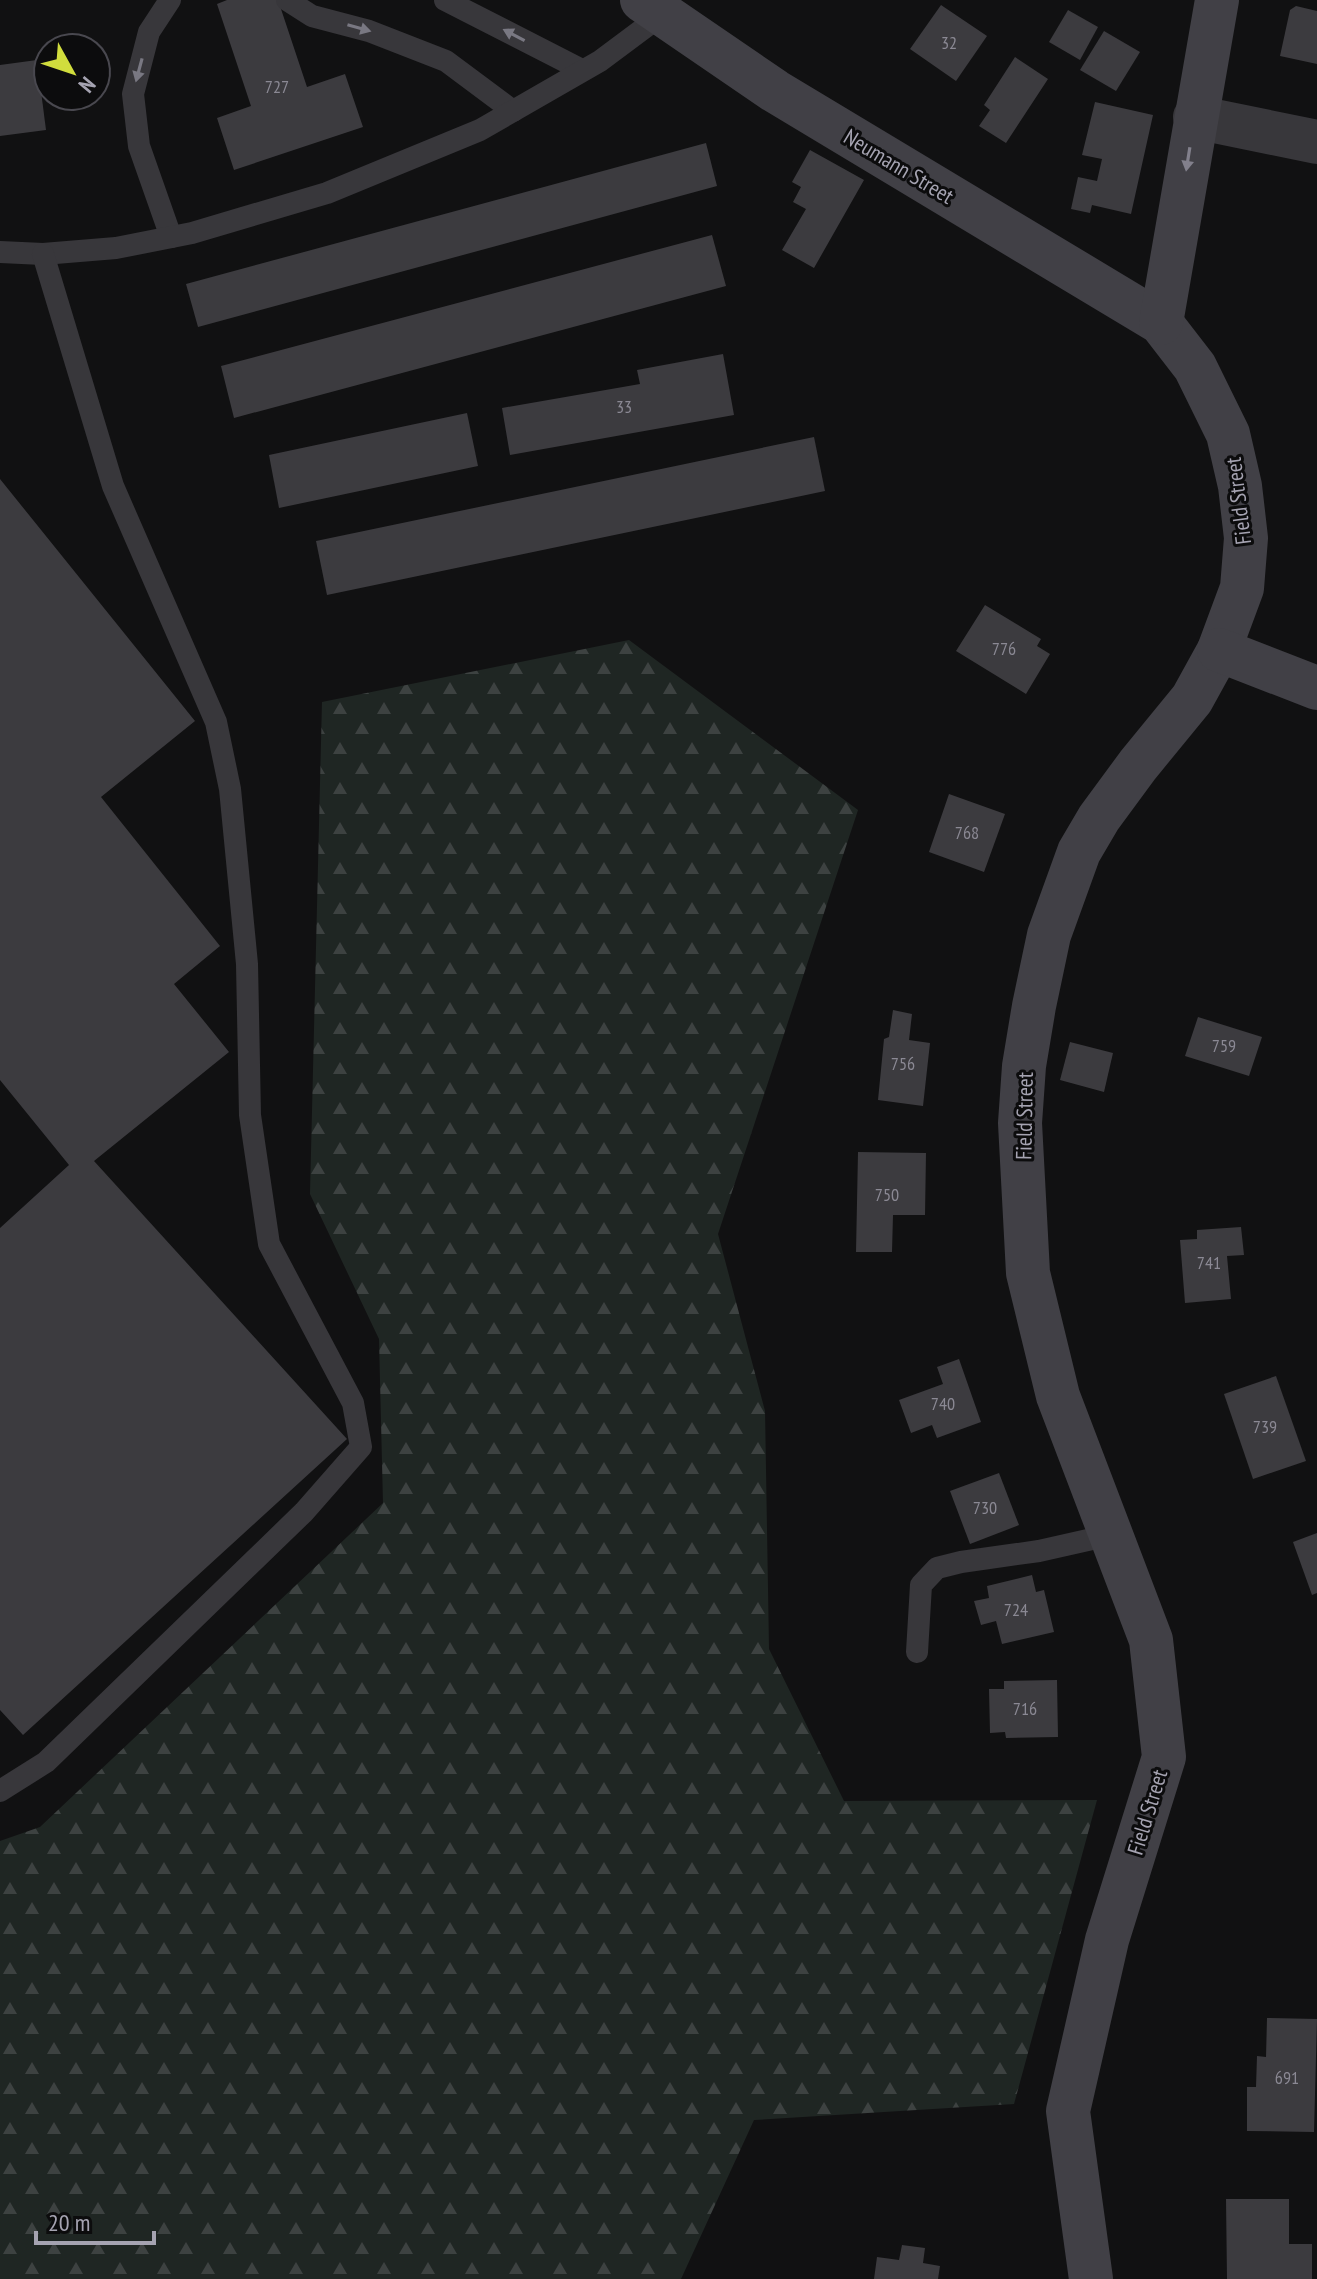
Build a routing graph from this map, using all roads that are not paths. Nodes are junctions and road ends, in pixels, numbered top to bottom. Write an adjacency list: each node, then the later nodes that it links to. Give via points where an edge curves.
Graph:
1 (170, 0): 10 (lane, one-way to 10, via 149,32 133,94 139,146)
2 (287, 0): 7 (lane, one-way to 7, via 312,16 446,61)
3 (445, 0): 6 (lane, one-way to 3)
4 (1217, 0): 8 (street)
5 (652, 7): 6 (lane, via 600,61); 13 (street, Neumann Street, via 775,91)
6 (582, 70): 7 (lane)
7 (513, 111): 10 (lane, via 480,130 327,193)
8 (1195, 117): 9 (street); 13 (street, one-way to 13)
9 (1317, 142)
10 (171, 237): 12 (lane)
11 (0, 252): 12 (lane)
12 (43, 254): 18 (lane, via 113,486 216,722 230,789 247,964 250,1115 269,1244 353,1403 361,1447 304,1512 46,1762)
13 (1161, 323): 14 (street, Field Street, via 1195,367 1228,434 1240,486 1246,538 1242,588)
14 (1219, 650): 15 (street); 16 (street, Field Street, via 1192,699 1138,765 1079,852 1049,935 1024,1066 1020,1123 1028,1273 1058,1396)
15 (1317, 688)
16 (1110, 1535): 17 (lane, via 937,1568 921,1585); 19 (street, Field Street, via 1151,1640 1164,1757 1107,1940 1068,2111)
17 (917, 1652)
18 (0, 1791)
19 (1091, 2279)

